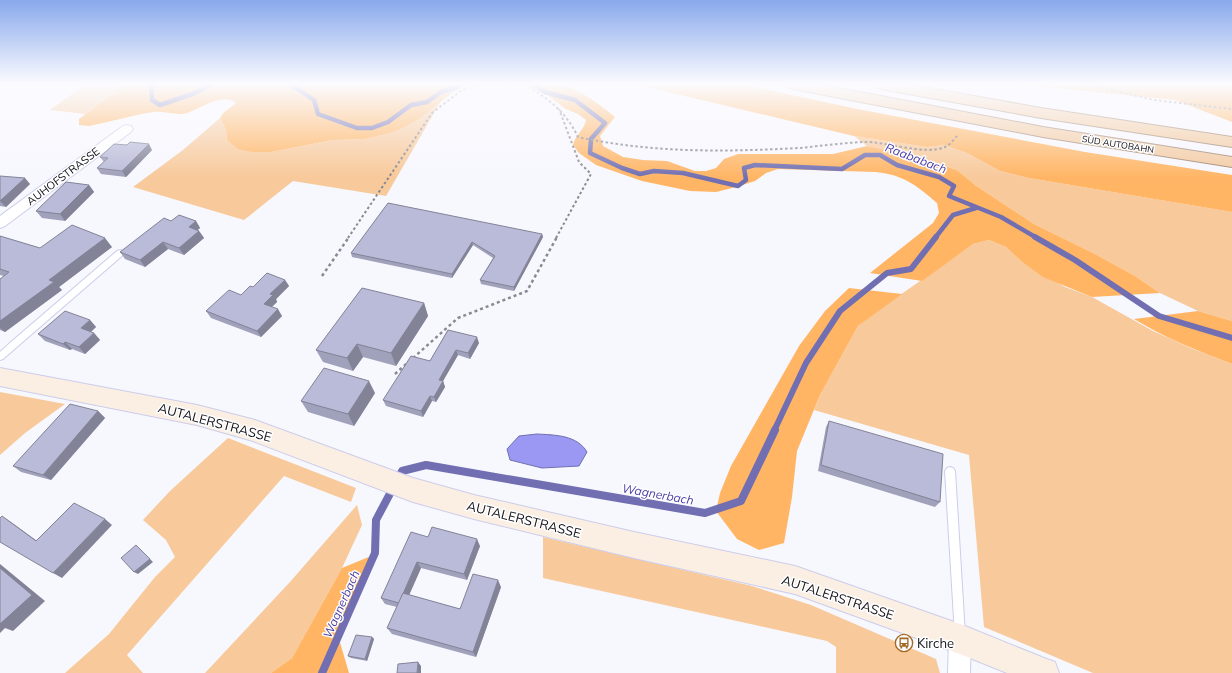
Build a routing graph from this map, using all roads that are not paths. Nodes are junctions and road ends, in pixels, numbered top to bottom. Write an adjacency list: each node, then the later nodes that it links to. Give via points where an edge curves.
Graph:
1 (957, 115): 5 (highway, SÜD AUTOBAHN)
2 (1057, 115): 4 (highway, SÜD AUTOBAHN)
3 (127, 129): 6 (street, AUHOFSTRASSE)
4 (1232, 142)
5 (1232, 162)
6 (0, 223)
7 (120, 253): 8 (lane)
8 (0, 357)
9 (0, 378): 11 (main road, AUTALERSTRASSE, via 134,402 256,431 413,490 595,536 795,580)
10 (950, 471): 11 (lane)
11 (960, 639): 12 (street); 13 (main road, AUTALERSTRASSE)
12 (959, 673)
13 (1044, 673)

